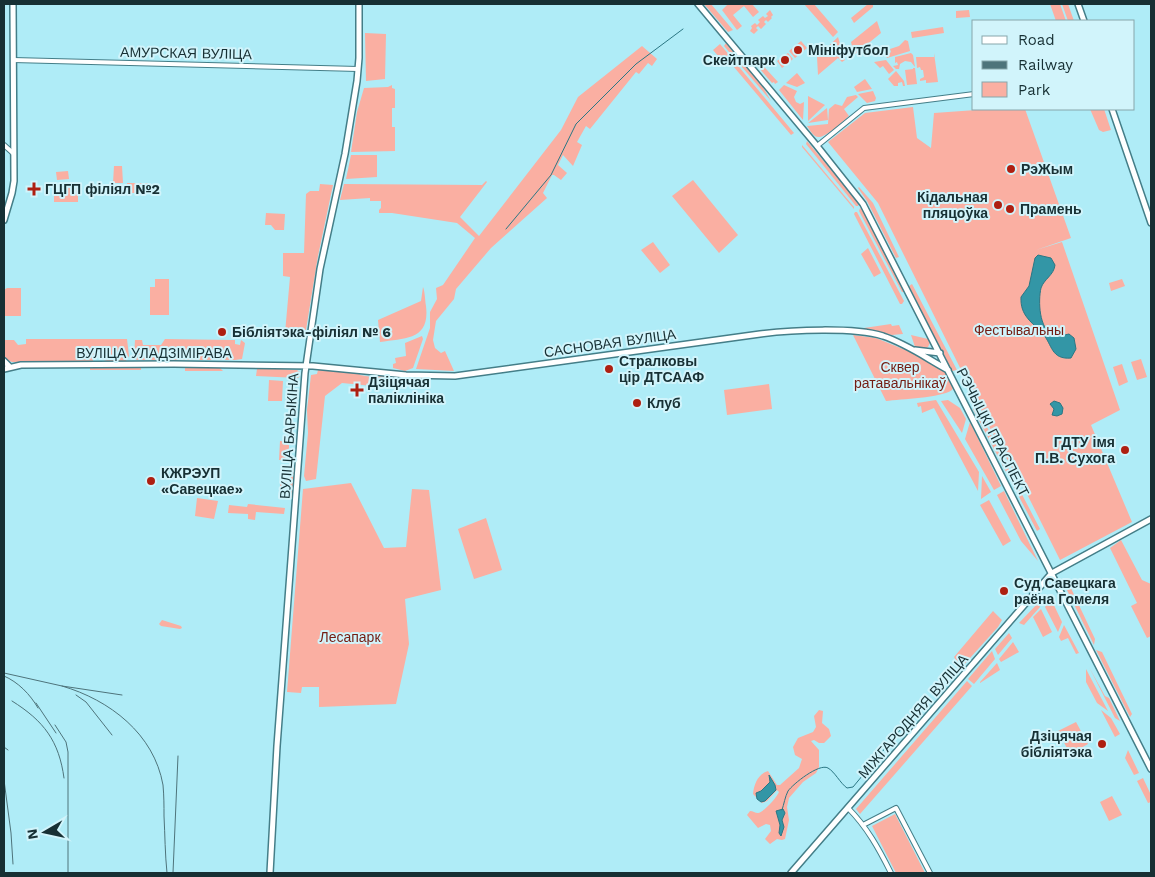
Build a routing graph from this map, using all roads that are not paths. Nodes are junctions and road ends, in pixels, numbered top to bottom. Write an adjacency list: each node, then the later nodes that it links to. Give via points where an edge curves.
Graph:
1 (12, 4): 6 (main road)
2 (359, 4): 7 (main road, ВУЛІЦА БАРЫКІНА)
3 (698, 4): 11 (main road, РЭЧЫЦКІ ПРАСПЕКТ)
4 (1078, 4): 5 (main road)
5 (1084, 20)
6 (13, 60): 7 (street, АМУРСКАЯ ВУЛІЦА); 12 (main road)
7 (358, 68): 19 (main road, ВУЛІЦА БАРЫКІНА, via 345,154 320,269)
8 (972, 94): 11 (street, via 864,108)
9 (1112, 110): 14 (main road)
10 (4, 145): 12 (street)
11 (818, 146): 15 (main road, РЭЧЫЦКІ ПРАСПЕКТ, via 864,204)
12 (14, 154): 13 (main road, via 12,193)
13 (4, 220)
14 (1151, 224)
15 (932, 338): 16 (main road, РЭЧЫЦКІ ПРАСПЕКТ); 17 (main road, via 932,346)
16 (940, 353): 17 (main road, via 931,357); 21 (main road, РЭЧЫЦКІ ПРАСПЕКТ)
17 (924, 354): 19 (main road, САСНОВАЯ ВУЛІЦА, via 874,334 800,331 455,376); 21 (main road, САСНОВАЯ ВУЛІЦА)
18 (4, 361): 20 (main road)
19 (306, 366): 20 (main road, ВУЛІЦА УЛАДЗІМІРАВА, via 35,364); 27 (main road, ВУЛІЦА БАРЫКІНА)
20 (6, 368)
21 (948, 370): 23 (main road, РЭЧЫЦКІ ПРАСПЕКТ)
22 (1151, 519): 23 (main road)
23 (1052, 573): 24 (main road, РЭЧЫЦКІ ПРАСПЕКТ); 25 (main road, МІЖГАРОДНЯЯ ВУЛІЦА)
24 (1151, 769)
25 (848, 808): 26 (street); 28 (main road, МІЖГАРОДНЯЯ ВУЛІЦА)
26 (864, 825): 29 (street); 30 (street, via 896,808)
27 (270, 873)
28 (791, 873)
29 (891, 873)
30 (930, 873)

